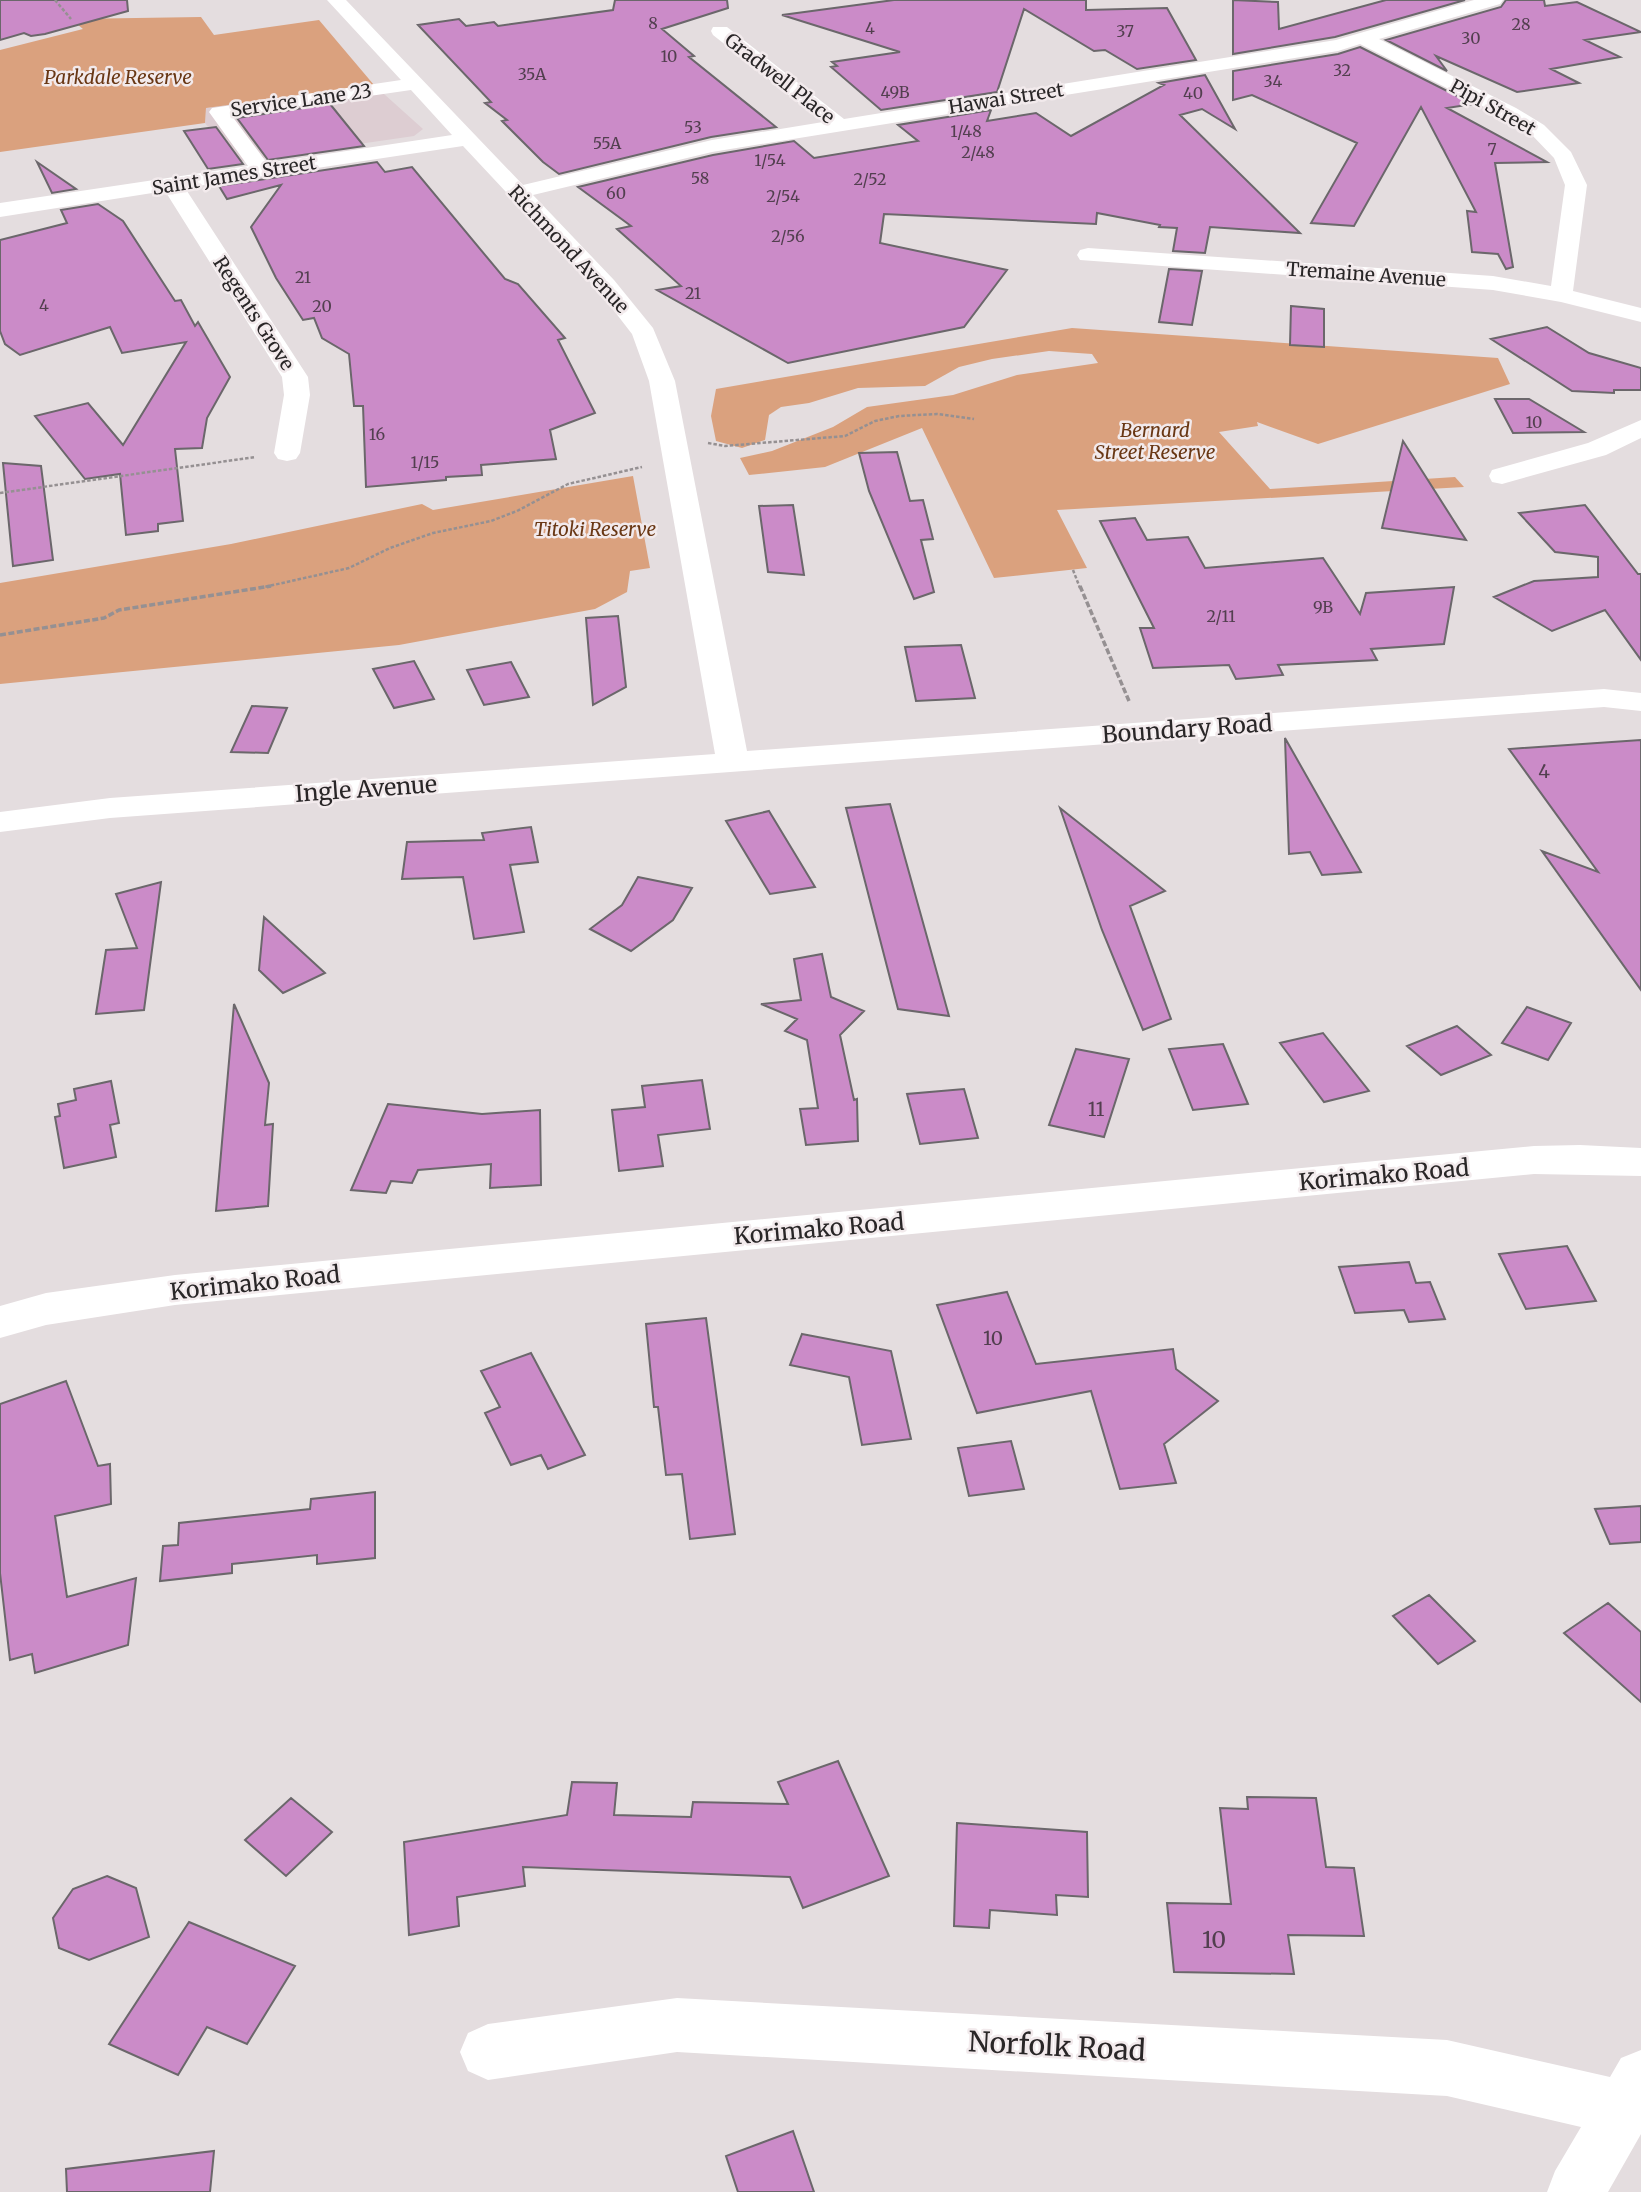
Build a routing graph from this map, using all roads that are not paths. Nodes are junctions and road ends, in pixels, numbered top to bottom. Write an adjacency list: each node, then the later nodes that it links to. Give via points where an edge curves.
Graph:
1 (336, 0): 5 (street, Richmond Avenue)
2 (1493, 0): 4 (street, Hawai Street)
3 (720, 31): 6 (street, Gradwell Place)
4 (1364, 39): 6 (street, Hawai Street); 13 (street, Pipi Street, via 1537,129 1564,156 1576,185)
5 (414, 84): 7 (street, Richmond Avenue); 8 (street, Service Lane 23, via 219,112)
6 (840, 125): 10 (street, Hawai Street, via 712,146)
7 (467, 139): 8 (street, Saint James Street); 10 (street, Richmond Avenue)
8 (262, 171): 9 (street, Saint James Street)
9 (172, 186): 11 (street, Saint James Street); 16 (street, Regents Grove, via 295,377 297,395)
10 (516, 193): 19 (street, Richmond Avenue, via 606,285 644,333 662,381)
11 (0, 210)
12 (1088, 255): 13 (street, Tremaine Avenue, via 1493,283)
13 (1561, 295): 14 (street, Tremaine Avenue)
14 (1641, 315)
15 (1641, 428): 17 (street, via 1597,449)
16 (287, 453)
17 (1502, 476)
18 (1641, 702): 19 (street, Boundary Road, via 1604,698)
19 (733, 762): 20 (street, Ingle Avenue, via 110,807)
20 (0, 822)
21 (1641, 1163): 22 (street, Korimako Road, via 1534,1160 175,1290 46,1309)
22 (0, 1322)
23 (488, 2052): 24 (street, Norfolk Road, via 677,2025 1447,2068)
24 (1632, 2093): 25 (street)
25 (1576, 2192)

